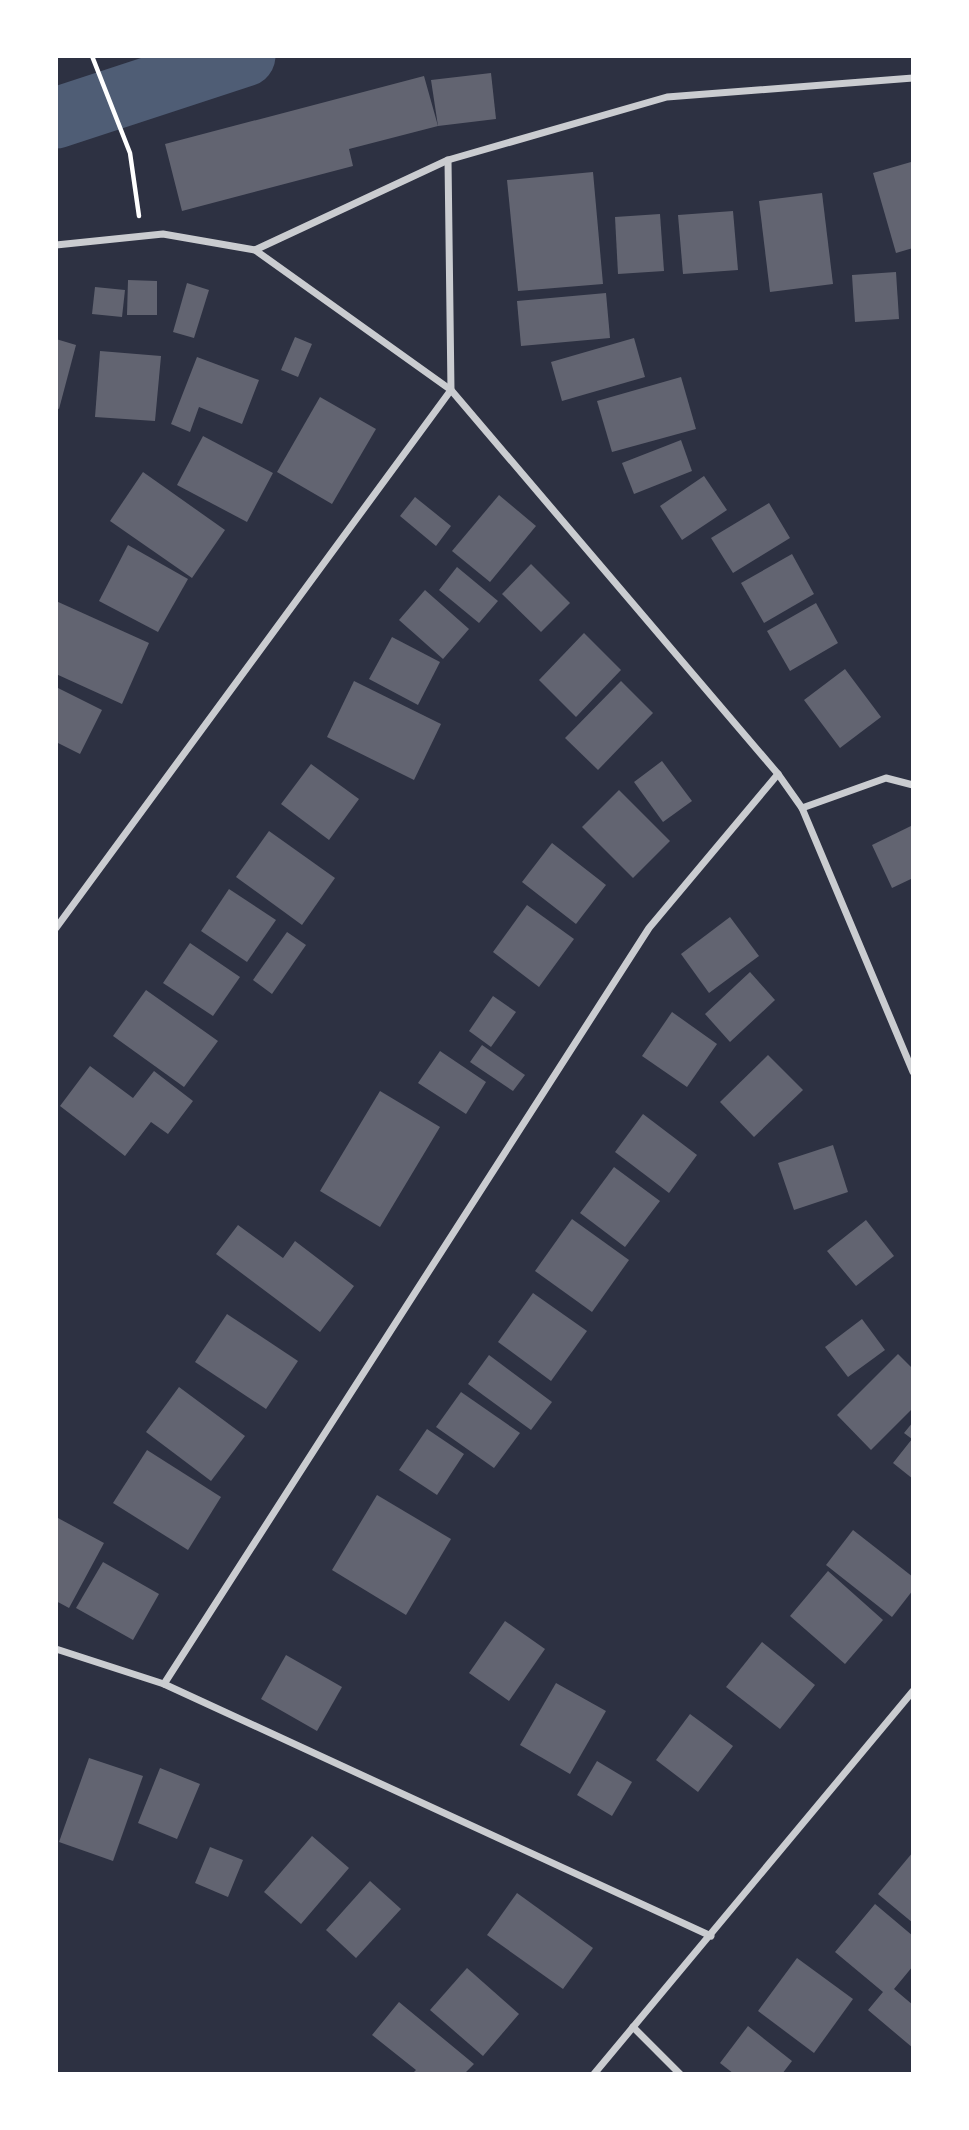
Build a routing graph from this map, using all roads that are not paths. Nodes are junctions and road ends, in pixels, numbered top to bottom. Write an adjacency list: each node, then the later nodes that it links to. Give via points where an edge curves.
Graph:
1 (913, 78): 2 (street, via 667,97)
2 (448, 160): 4 (street); 5 (street)
3 (56, 245): 4 (street, via 163,234)
4 (255, 250): 5 (street)
5 (451, 390): 6 (street); 9 (street)
6 (778, 774): 8 (street); 12 (street, via 649,928)
7 (913, 785): 8 (street, via 886,778)
8 (802, 808): 10 (street)
9 (56, 928)
10 (913, 1072)
11 (56, 1649): 12 (street)
12 (164, 1684): 14 (street)
13 (913, 1691): 14 (street)
14 (711, 1936): 15 (street)
15 (633, 2027): 16 (street); 17 (street)
16 (594, 2074)
17 (680, 2074)

